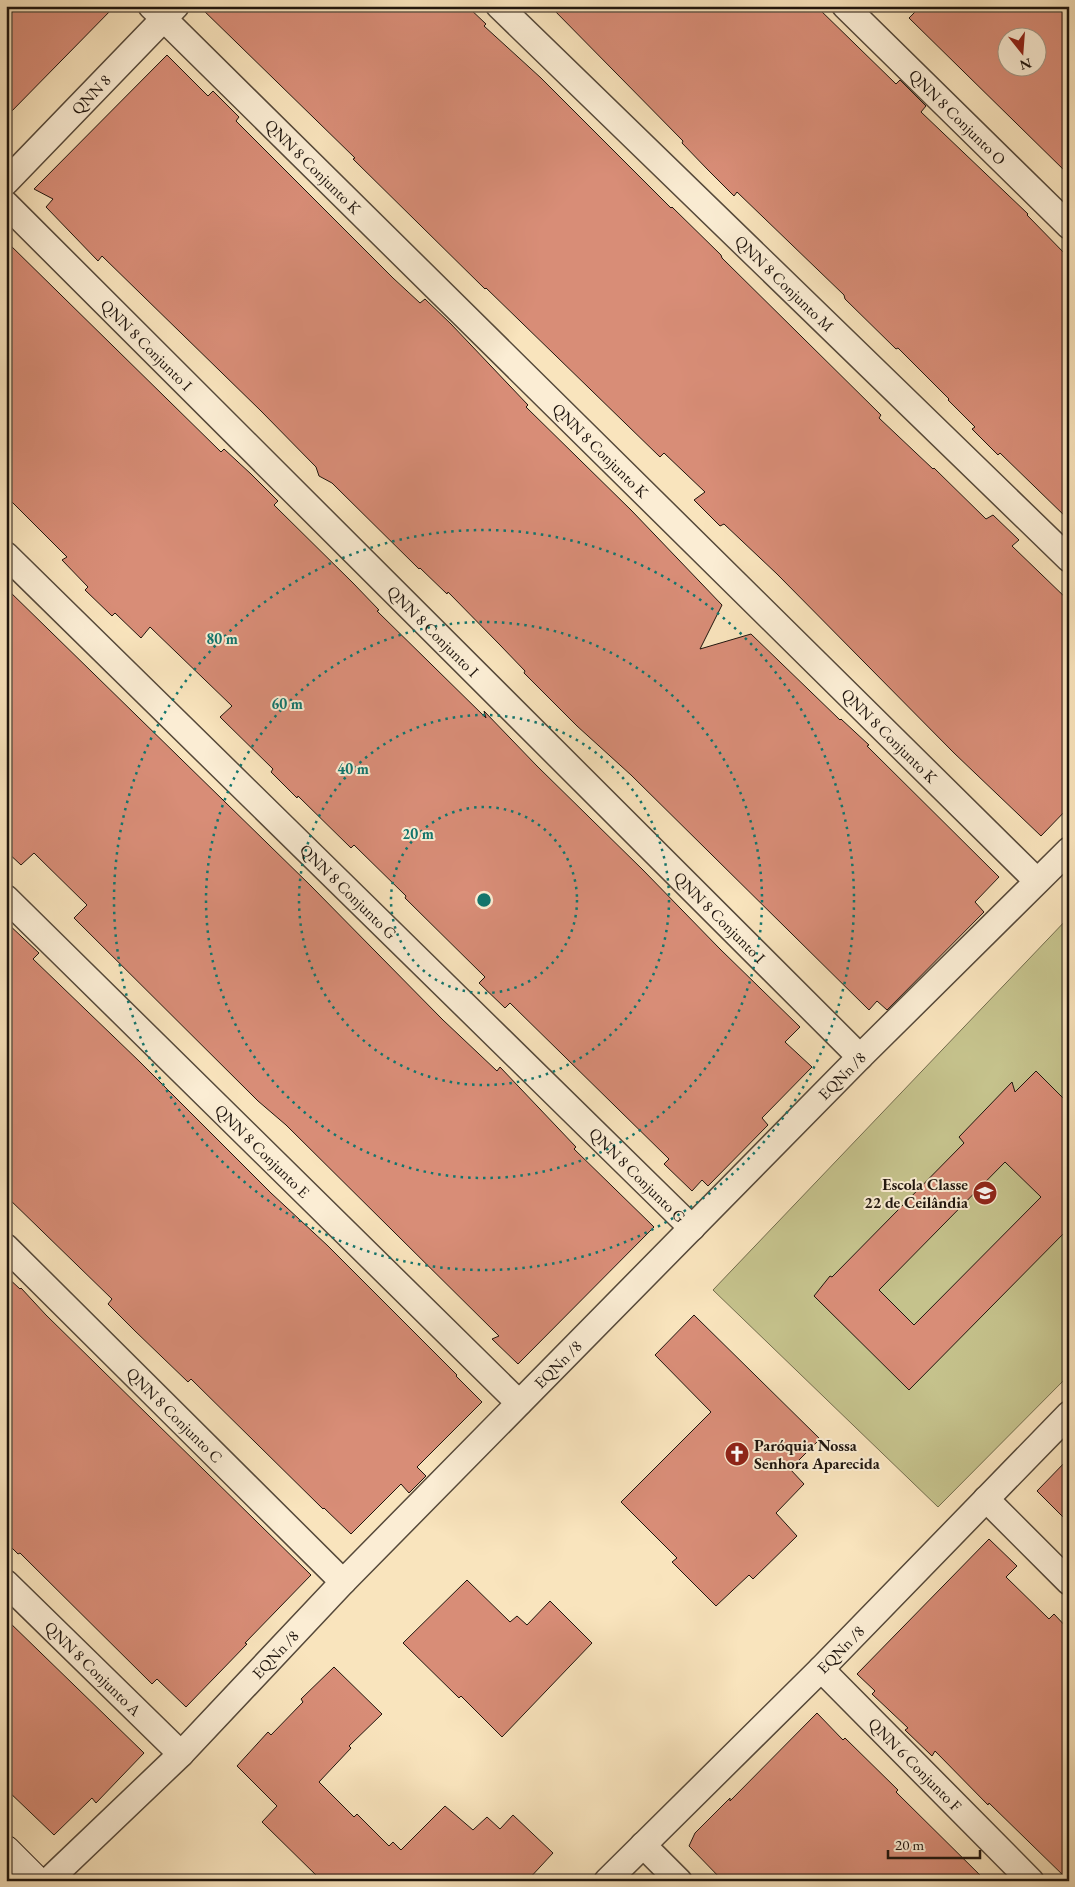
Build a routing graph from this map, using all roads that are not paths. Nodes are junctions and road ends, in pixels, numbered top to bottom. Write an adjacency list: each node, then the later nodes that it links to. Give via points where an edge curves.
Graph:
1 (499, 6): 8 (street, QNN 8 Conjunto M)
2 (845, 6): 6 (street, QNN 8 Conjunto O)
3 (164, 11): 4 (street, QNN 8); 10 (street, QNN 8 Conjunto K)
4 (6, 182)
5 (6, 204): 12 (street, QNN 8 Conjunto I)
6 (1069, 226)
7 (6, 555): 13 (street, QNN 8 Conjunto G)
8 (1069, 559)
9 (1069, 850): 10 (street, EQNn /8)
10 (1038, 882): 12 (street, EQNn /8)
11 (6, 898): 15 (street, QNN 8 Conjunto E)
12 (860, 1057): 13 (street, EQNn /8)
13 (692, 1228): 15 (street, EQNn /8)
14 (6, 1247): 18 (street, QNN 8 Conjunto C)
15 (519, 1403): 18 (street, EQNn /8)
16 (1069, 1414): 17 (street, EQNn /8)
17 (986, 1499): 19 (street); 21 (street, EQNn /8)
18 (343, 1582): 22 (street, EQNn /8)
19 (1069, 1582)
20 (6, 1583): 22 (street, QNN 8 Conjunto A)
21 (821, 1669): 23 (street, EQNn /8); 29 (street, QNN 6 Conjunto F)
22 (181, 1754): 26 (street, EQNn /8)
23 (643, 1845): 27 (street, EQNn /8); 28 (street)
24 (6, 1850): 25 (main road)
25 (36, 1881)
26 (48, 1881)
27 (607, 1881)
28 (679, 1881)
29 (1031, 1881)

